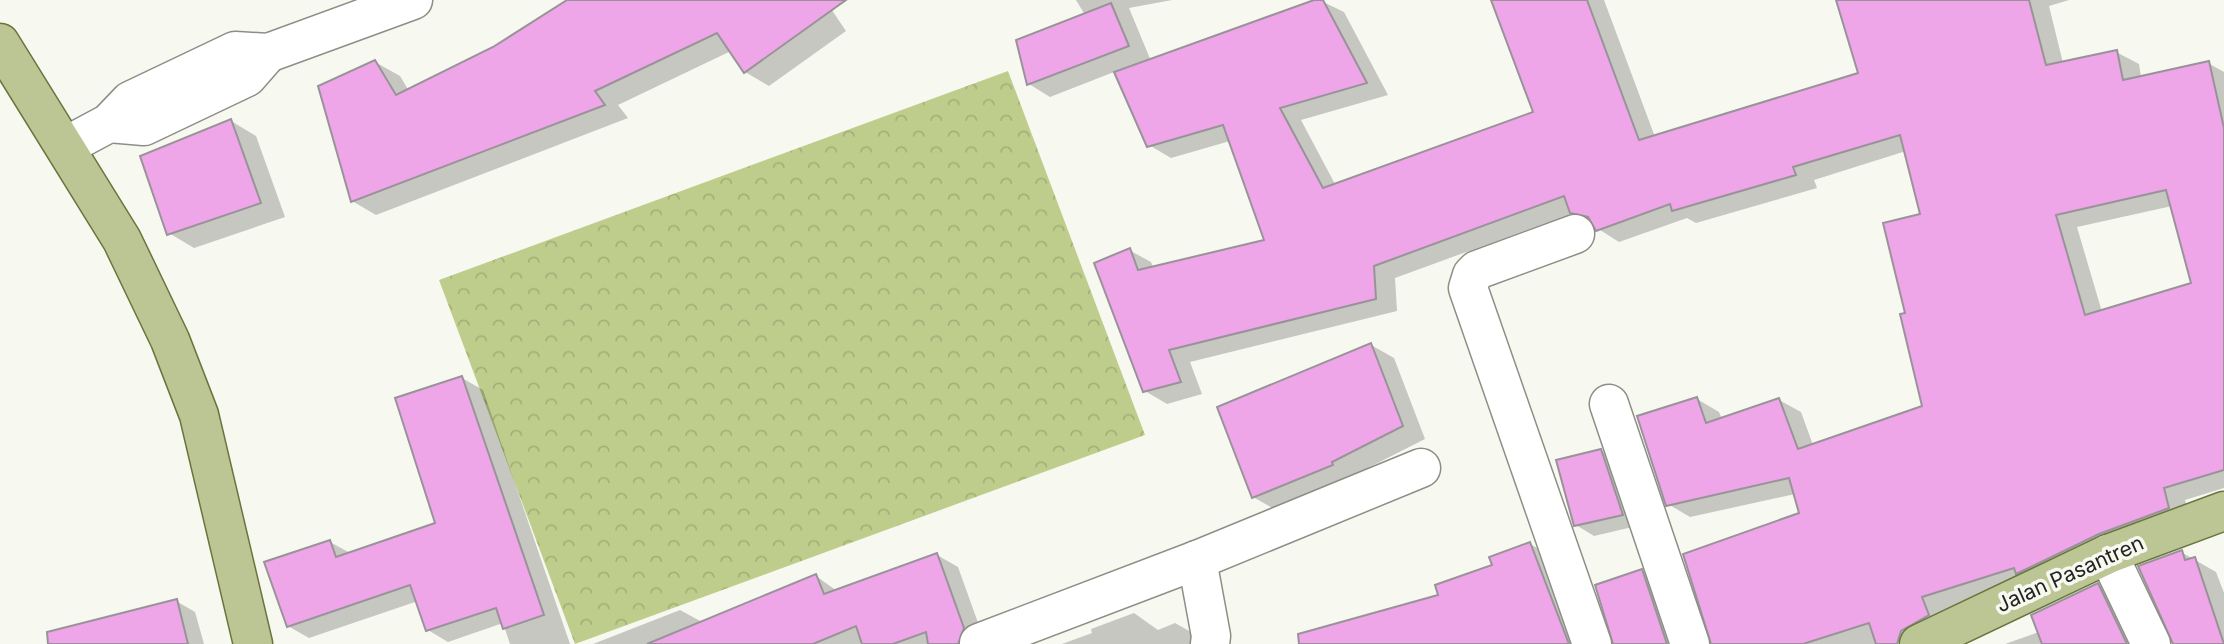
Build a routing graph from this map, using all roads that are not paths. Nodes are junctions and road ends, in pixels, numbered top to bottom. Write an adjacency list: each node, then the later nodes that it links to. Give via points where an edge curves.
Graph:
1 (413, 0): 3 (street, via 268,53 235,51 202,82 130,100 109,123)
2 (0, 43): 3 (main road)
3 (66, 146): 11 (main road, via 122,240 170,340 198,415)
4 (1575, 234): 13 (street, via 1477,270 1468,288)
5 (1609, 404): 14 (street)
6 (1421, 468): 9 (street)
7 (2224, 511): 8 (main road, Jalan Pasantren)
8 (2108, 554): 15 (main road, Jalan Pasantren); 16 (street)
9 (1197, 559): 10 (street); 12 (street)
10 (979, 643)
11 (253, 644)
12 (1210, 644)
13 (1592, 644)
14 (1690, 644)
15 (1919, 644)
16 (2151, 644)

